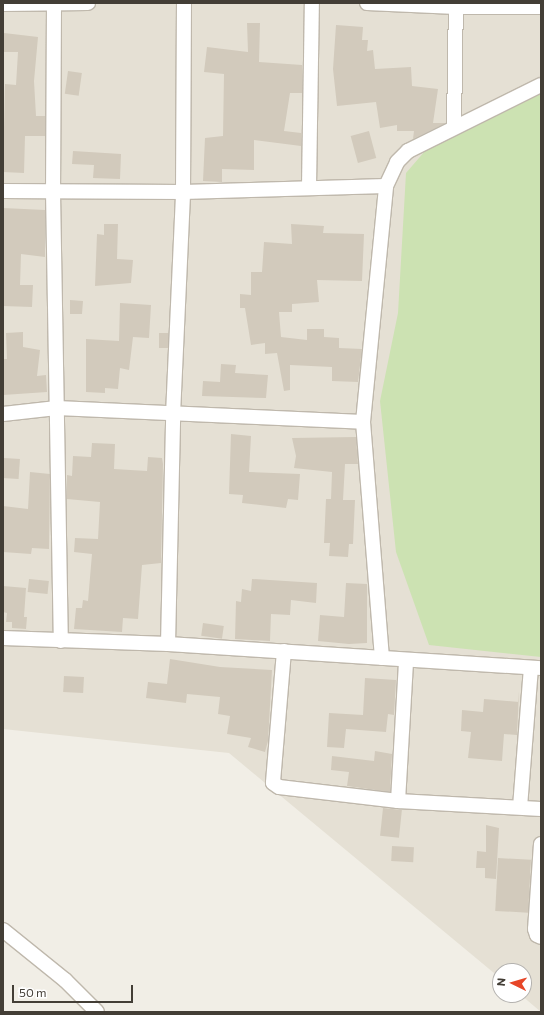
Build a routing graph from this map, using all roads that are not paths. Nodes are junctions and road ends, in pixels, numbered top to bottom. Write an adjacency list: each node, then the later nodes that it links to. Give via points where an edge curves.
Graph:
1 (88, 3): 6 (street)
2 (184, 3): 15 (street)
3 (312, 3): 12 (street)
4 (367, 3): 7 (street)
5 (3, 4): 6 (street)
6 (54, 4): 14 (street)
7 (456, 5): 8 (street); 10 (street)
8 (541, 7)
9 (541, 85): 10 (street)
10 (454, 126): 11 (street, via 408,151 397,162)
11 (386, 186): 12 (street); 19 (street)
12 (309, 187): 15 (street)
13 (3, 191): 14 (street)
14 (53, 192): 15 (street); 16 (street)
15 (183, 192): 18 (street)
16 (57, 408): 17 (street); 18 (street); 21 (street)
17 (3, 414)
18 (173, 415): 19 (street); 22 (street)
19 (362, 422): 24 (street)
20 (3, 638): 21 (street)
21 (61, 641): 22 (street)
22 (168, 644): 23 (street)
23 (284, 651): 24 (street); 27 (street, via 273,784 279,787)
24 (382, 658): 25 (street)
25 (406, 660): 26 (street); 27 (street)
26 (536, 668): 28 (street)
27 (398, 801): 28 (street)
28 (520, 807): 29 (street)
29 (541, 809)
30 (541, 844): 32 (street, via 535,929)
31 (3, 930): 33 (street, via 65,980)
32 (541, 937)
33 (97, 1012)

